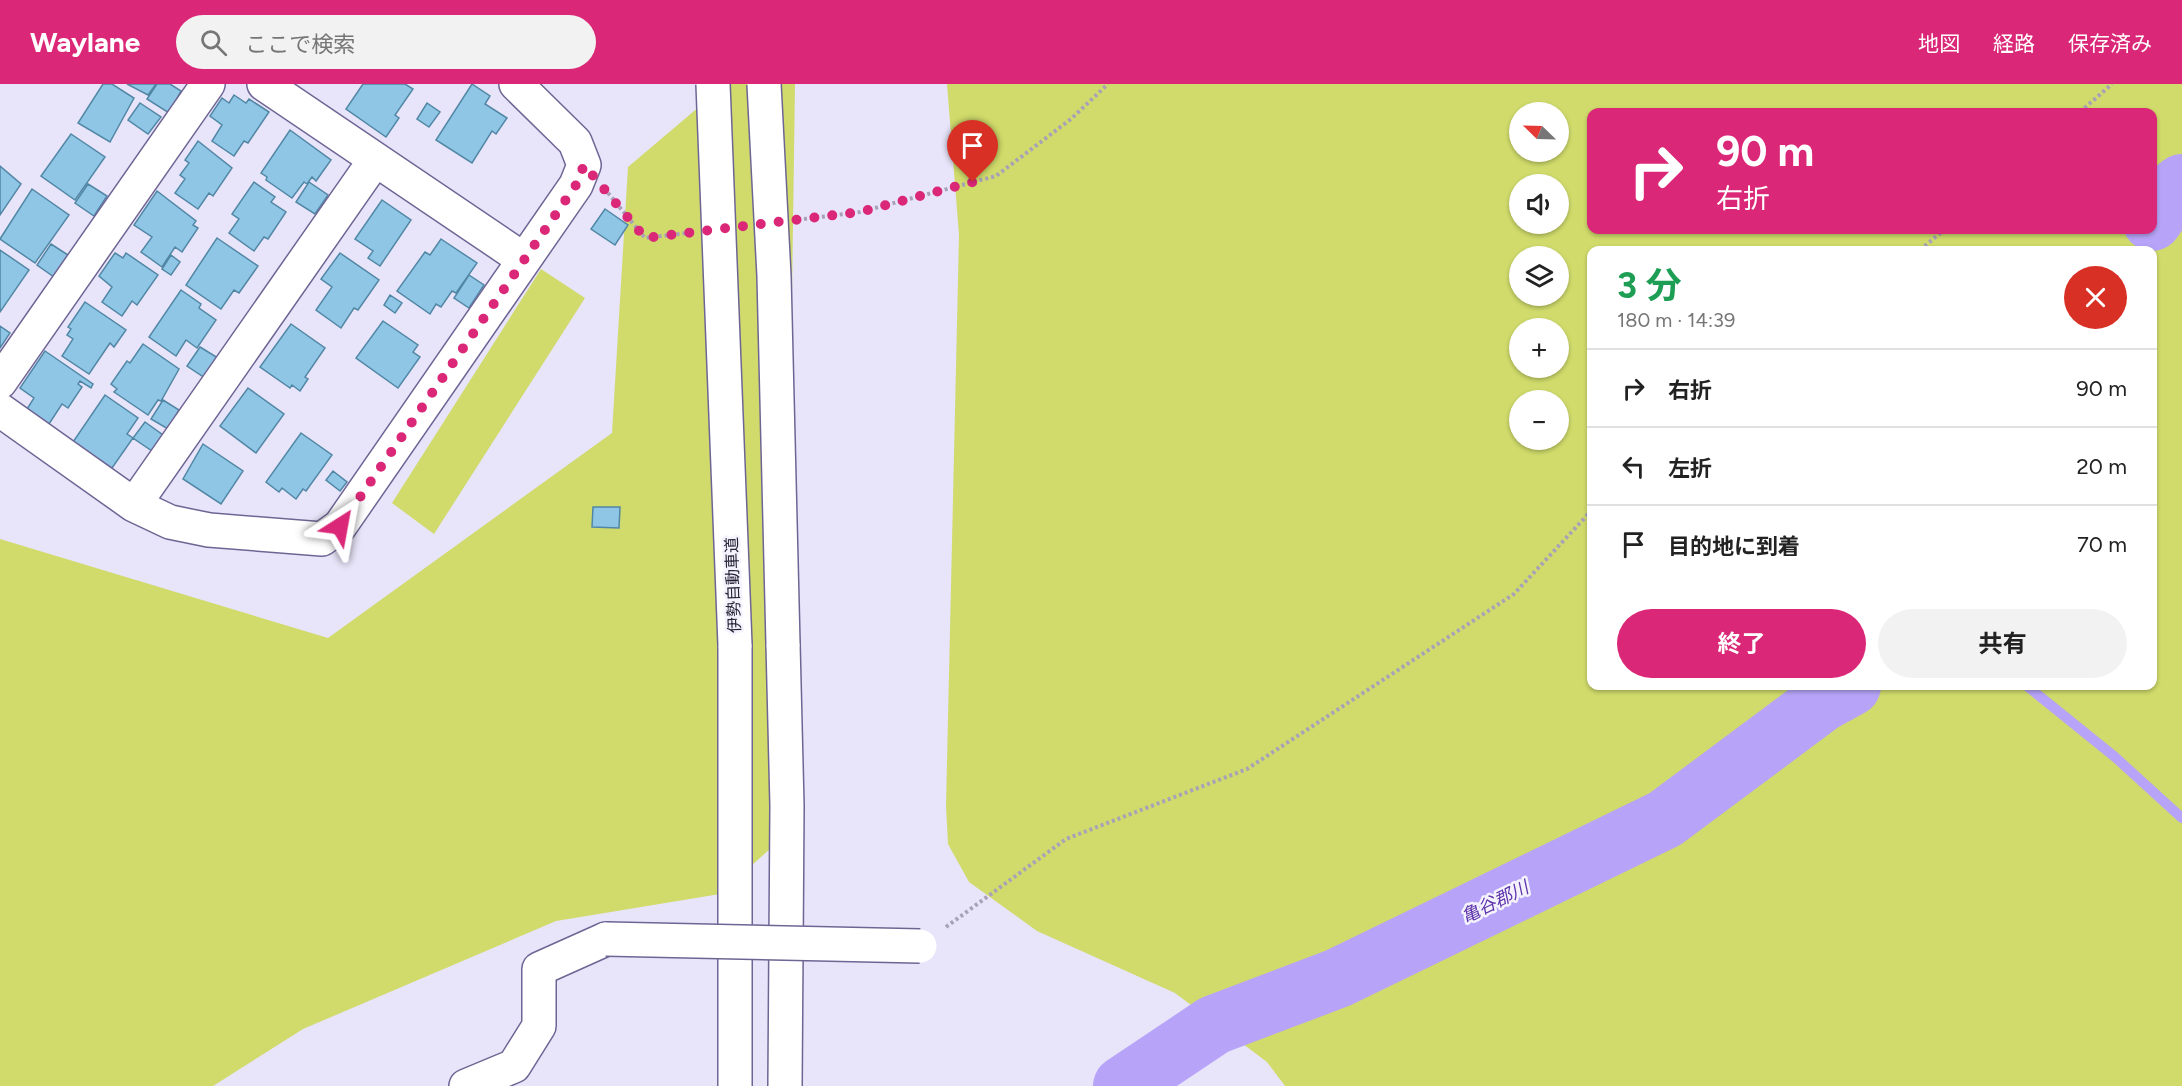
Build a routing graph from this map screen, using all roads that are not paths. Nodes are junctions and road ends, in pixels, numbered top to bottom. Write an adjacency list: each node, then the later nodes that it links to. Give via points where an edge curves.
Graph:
1 (208, 84): 8 (main road)
2 (264, 84): 6 (main road)
3 (516, 84): 7 (main road, via 575,142 584,165 576,185)
4 (713, 84): 13 (main road, 伊勢自動車道, bridge, via 735,645)
5 (764, 84): 14 (main road, bridge, via 774,276 787,806)
6 (375, 160): 7 (main road); 10 (main road)
7 (523, 259): 10 (main road, via 340,526 322,539 209,530 170,522)
8 (0, 382)
9 (0, 411): 10 (main road)
10 (134, 505)
11 (920, 946): 12 (main road, bridge, via 606,939 539,969 539,1026 514,1066)
12 (466, 1086)
13 (735, 1086)
14 (785, 1086)

